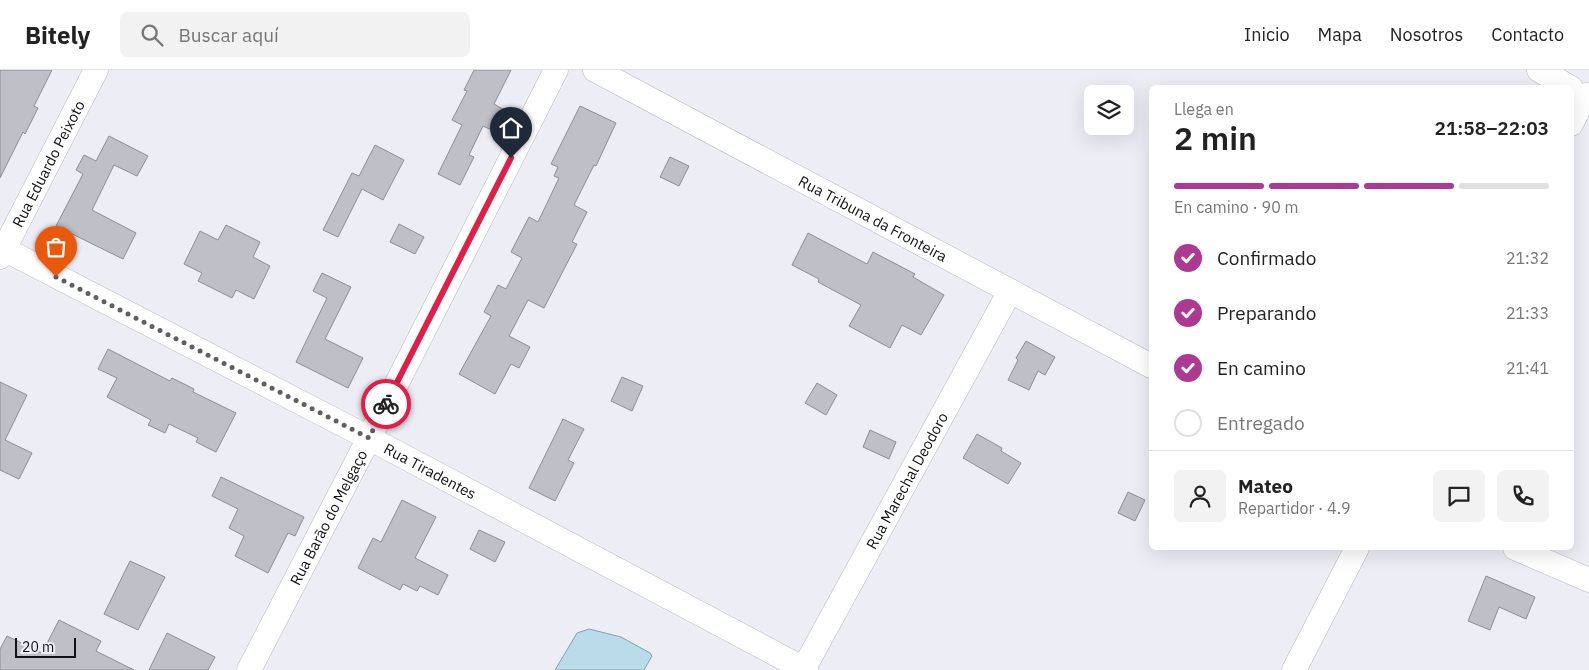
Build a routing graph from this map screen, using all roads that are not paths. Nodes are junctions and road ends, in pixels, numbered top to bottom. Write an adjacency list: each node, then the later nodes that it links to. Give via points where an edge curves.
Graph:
1 (96, 70): 8 (street, Rua Eduardo Peixoto)
2 (556, 70): 11 (street, Rua Barão do Melgaço)
3 (595, 70): 9 (street, Rua Tribuna da Fronteira)
4 (1538, 70): 5 (street)
5 (1566, 85)
6 (1579, 92): 7 (street)
7 (1574, 112)
8 (1, 251): 11 (street, Rua Tiradentes)
9 (1010, 291): 10 (street, Rua Tribuna da Fronteira); 16 (street, Rua Marechal Deodoro)
10 (1149, 365)
11 (369, 438): 15 (street, Rua Barão do Melgaço); 16 (street, Rua Tiradentes)
12 (1356, 550): 17 (street)
13 (1520, 550): 14 (street)
14 (1589, 580)
15 (249, 670)
16 (804, 670)
17 (1294, 670)

